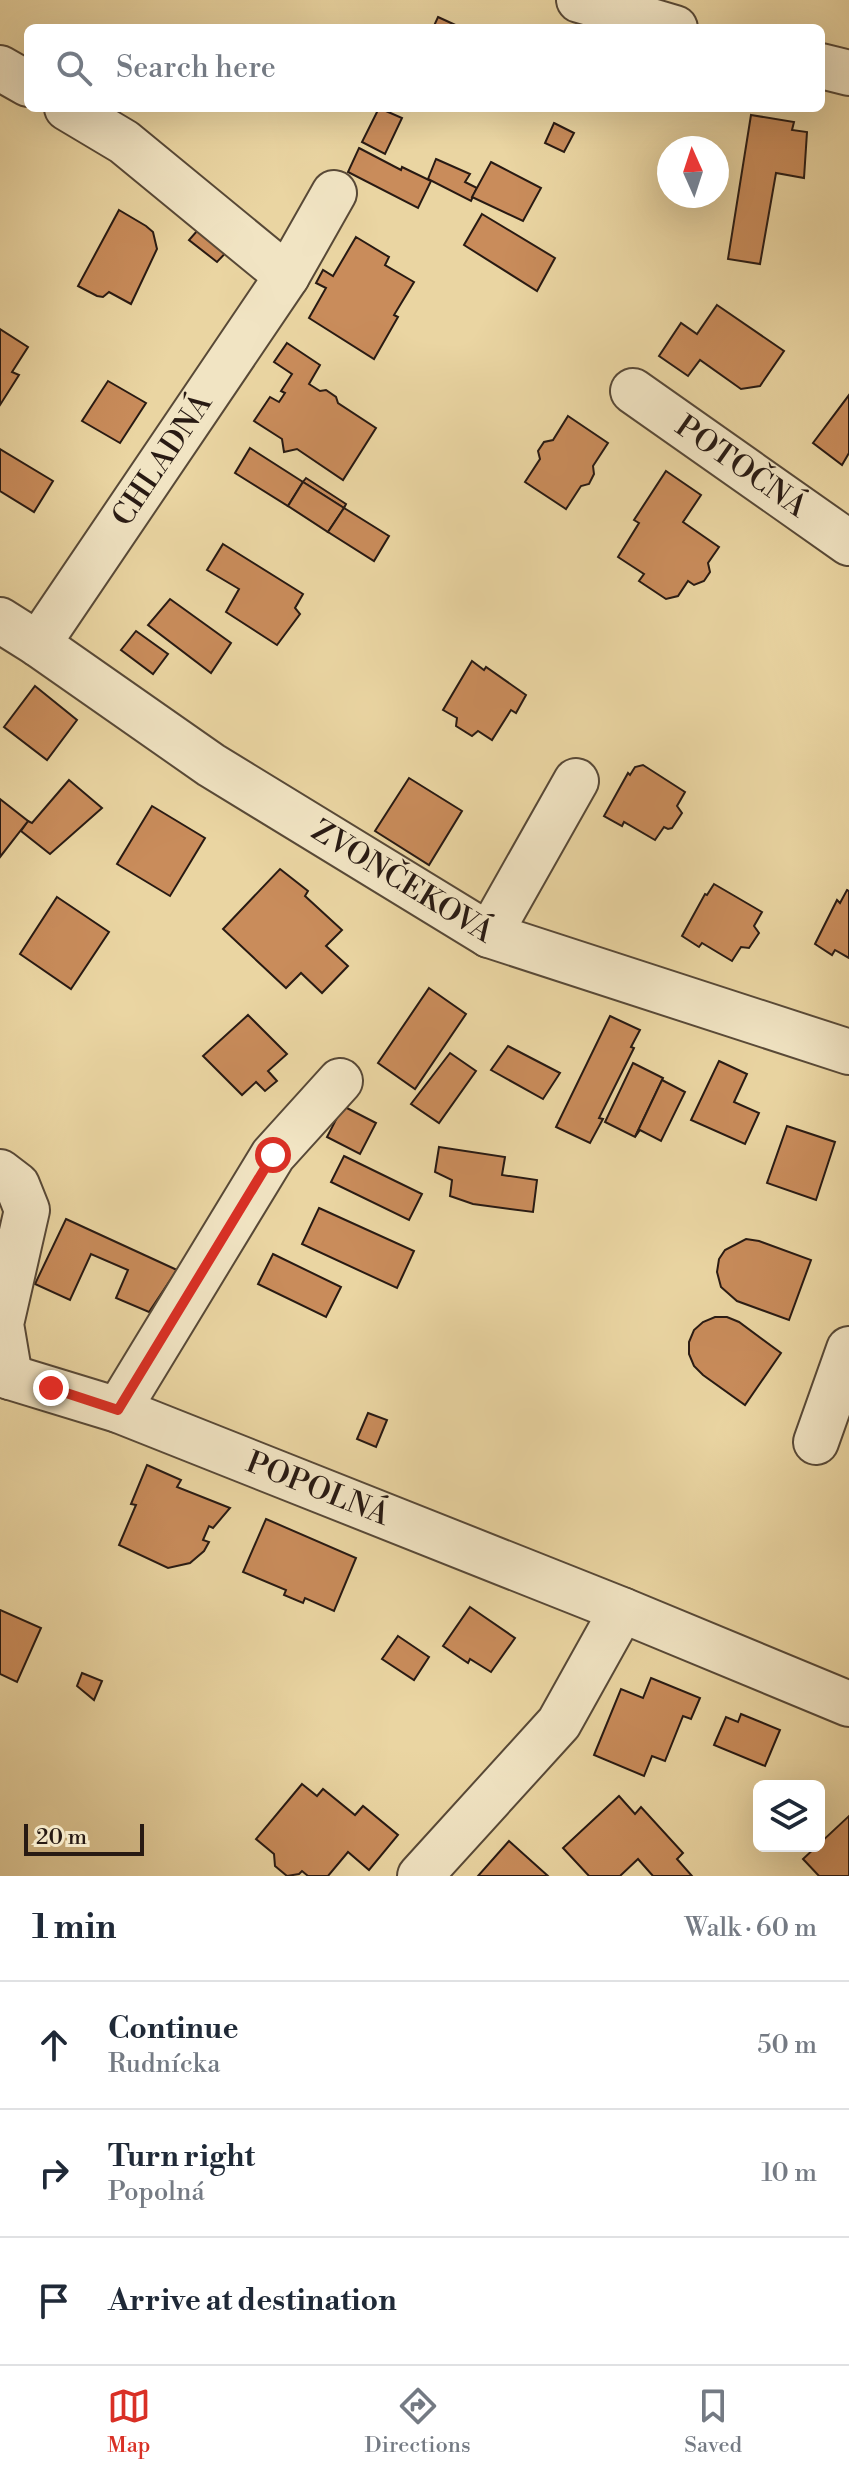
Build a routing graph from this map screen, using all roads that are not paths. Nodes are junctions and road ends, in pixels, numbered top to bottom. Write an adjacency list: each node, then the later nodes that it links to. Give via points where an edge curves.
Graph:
1 (579, 0): 2 (street)
2 (651, 16)
3 (825, 67): 5 (street)
4 (0, 68): 6 (street)
5 (849, 73)
6 (24, 82)
7 (74, 112): 9 (street, via 124,142)
8 (334, 193): 9 (street, CHLADNÁ)
9 (287, 276): 13 (street, CHLADNÁ)
10 (633, 391): 11 (street, POTOČNÁ)
11 (849, 543)
12 (0, 620): 13 (street, ZVONČEKOVÁ)
13 (38, 644): 15 (street, ZVONČEKOVÁ, via 211,765)
14 (576, 781): 15 (street)
15 (489, 935): 16 (street, ZVONČEKOVÁ)
16 (849, 1052)
17 (340, 1081): 21 (street, via 273,1155)
18 (0, 1172): 20 (street, POPOLNÁ, via 17,1185 27,1210 1,1324)
19 (849, 1349): 22 (street)
20 (5, 1375): 21 (street, POPOLNÁ)
21 (118, 1410): 23 (street, POPOLNÁ)
22 (816, 1442)
23 (622, 1610): 24 (street, POPOLNÁ); 25 (street, via 559,1723)
24 (849, 1704)
25 (420, 1876)

